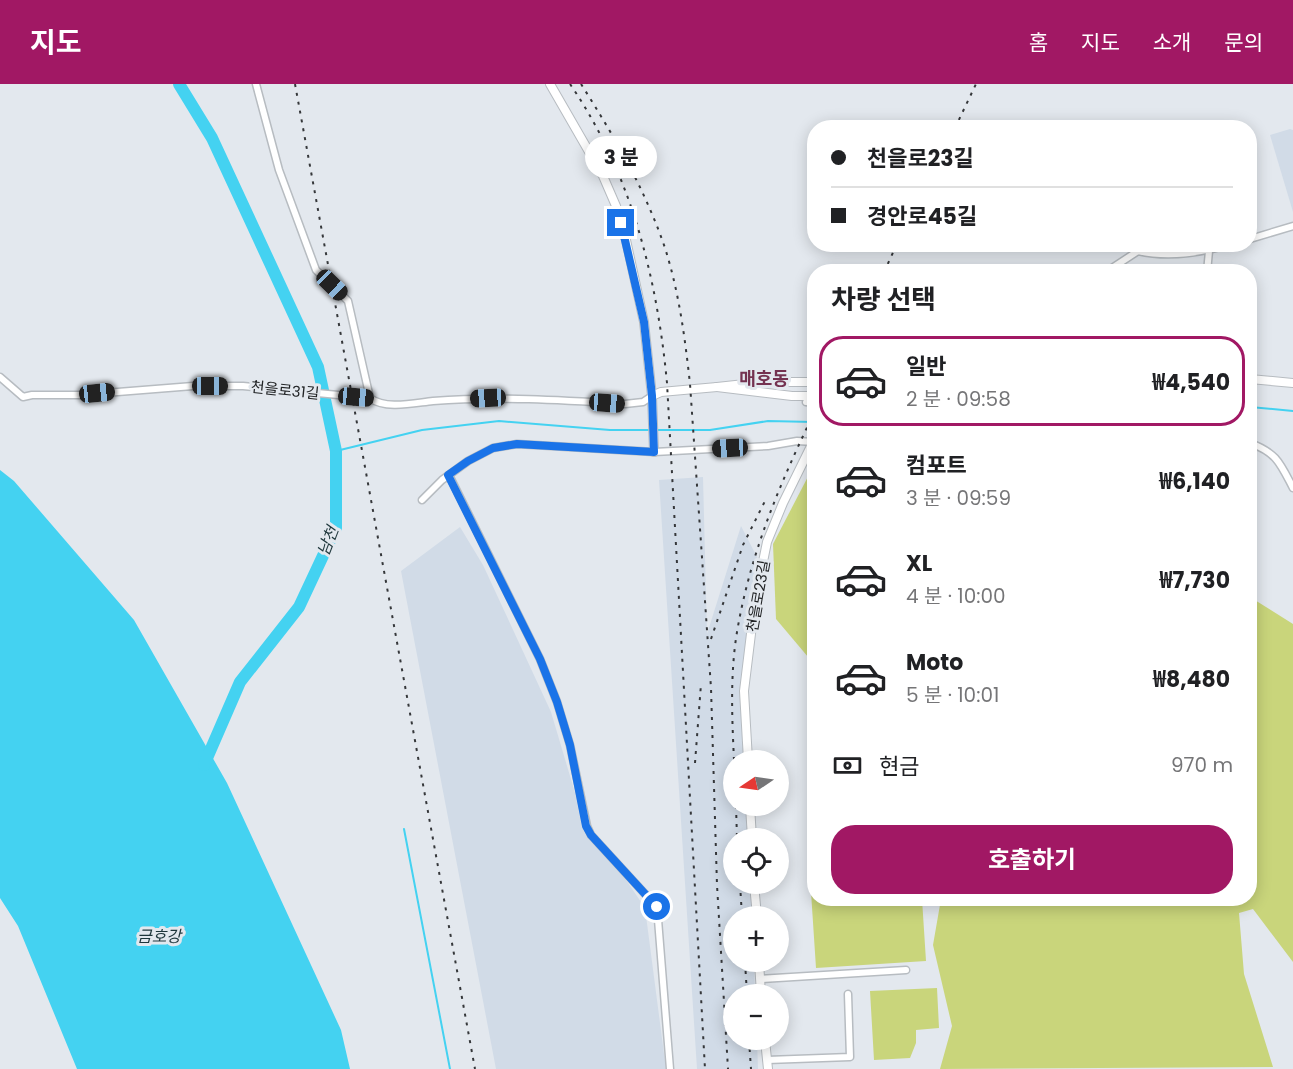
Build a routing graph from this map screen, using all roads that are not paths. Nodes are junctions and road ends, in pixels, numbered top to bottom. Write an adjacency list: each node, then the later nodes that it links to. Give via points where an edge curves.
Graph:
1 (256, 84): 16 (street, via 279,170 316,270 348,301)
2 (550, 84): 14 (street, via 616,206 642,312)
3 (1293, 226): 4 (street)
4 (1257, 237)
5 (1136, 252): 8 (street)
6 (1142, 252): 7 (street, via 1158,256)
7 (1199, 252)
8 (1118, 264)
9 (0, 377): 16 (street, 천을로31길, via 23,397 243,386)
10 (1257, 380): 12 (street)
11 (807, 382): 13 (street)
12 (1293, 383)
13 (717, 387): 14 (street, 천을로31길); 15 (street)
14 (652, 396): 16 (street, 천을로31길, via 643,402 625,404 488,398 377,404); 19 (street)
15 (807, 396)
16 (370, 398)
17 (807, 442): 19 (street, 천을로23길)
18 (1257, 446): 22 (street, via 1272,453)
19 (654, 448): 21 (street, 천을로23길, via 517,444 493,448)
20 (807, 456): 24 (street, 천을로23길, via 767,542 744,691)
21 (448, 475): 23 (street, 천을로23길); 32 (street, via 540,659 557,702 586,826 657,907)
22 (1293, 486)
23 (422, 500)
24 (747, 750)
25 (906, 970): 27 (street)
26 (760, 972): 27 (street)
27 (760, 979): 28 (street)
28 (760, 984)
29 (848, 994): 31 (street, via 850,1057)
30 (766, 1050): 31 (street)
31 (767, 1065)
32 (670, 1069)

